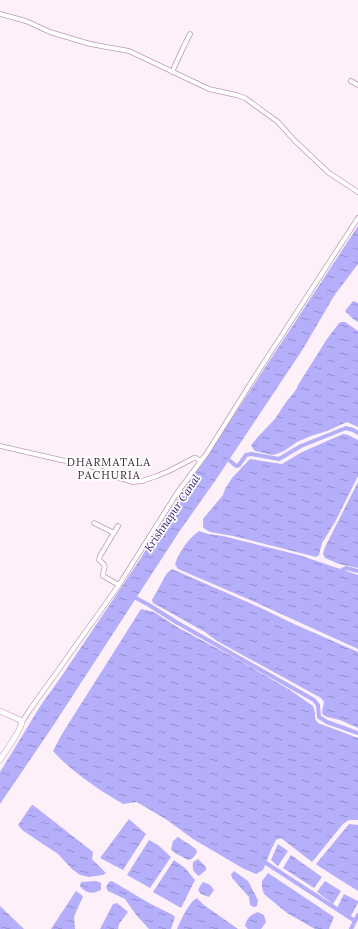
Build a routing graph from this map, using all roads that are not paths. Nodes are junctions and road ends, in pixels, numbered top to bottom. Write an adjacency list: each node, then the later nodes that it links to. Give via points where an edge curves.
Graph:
1 (0, 14): 3 (street, via 90,44 129,51)
2 (190, 34): 3 (street)
3 (172, 72): 6 (street, via 209,89 245,98 278,122 325,170)
4 (351, 81): 5 (street)
5 (358, 86)
6 (358, 192)
7 (358, 218): 9 (street)
8 (0, 446): 9 (street, via 89,465 133,482 157,476 194,458)
9 (201, 461): 13 (street, via 177,493)
10 (94, 523): 12 (street)
11 (118, 526): 12 (street)
12 (114, 533): 13 (street, via 99,560 105,566 103,576)
13 (119, 585): 15 (street)
14 (0, 711): 15 (street)
15 (22, 722): 16 (street, via 22,726)
16 (0, 760)

